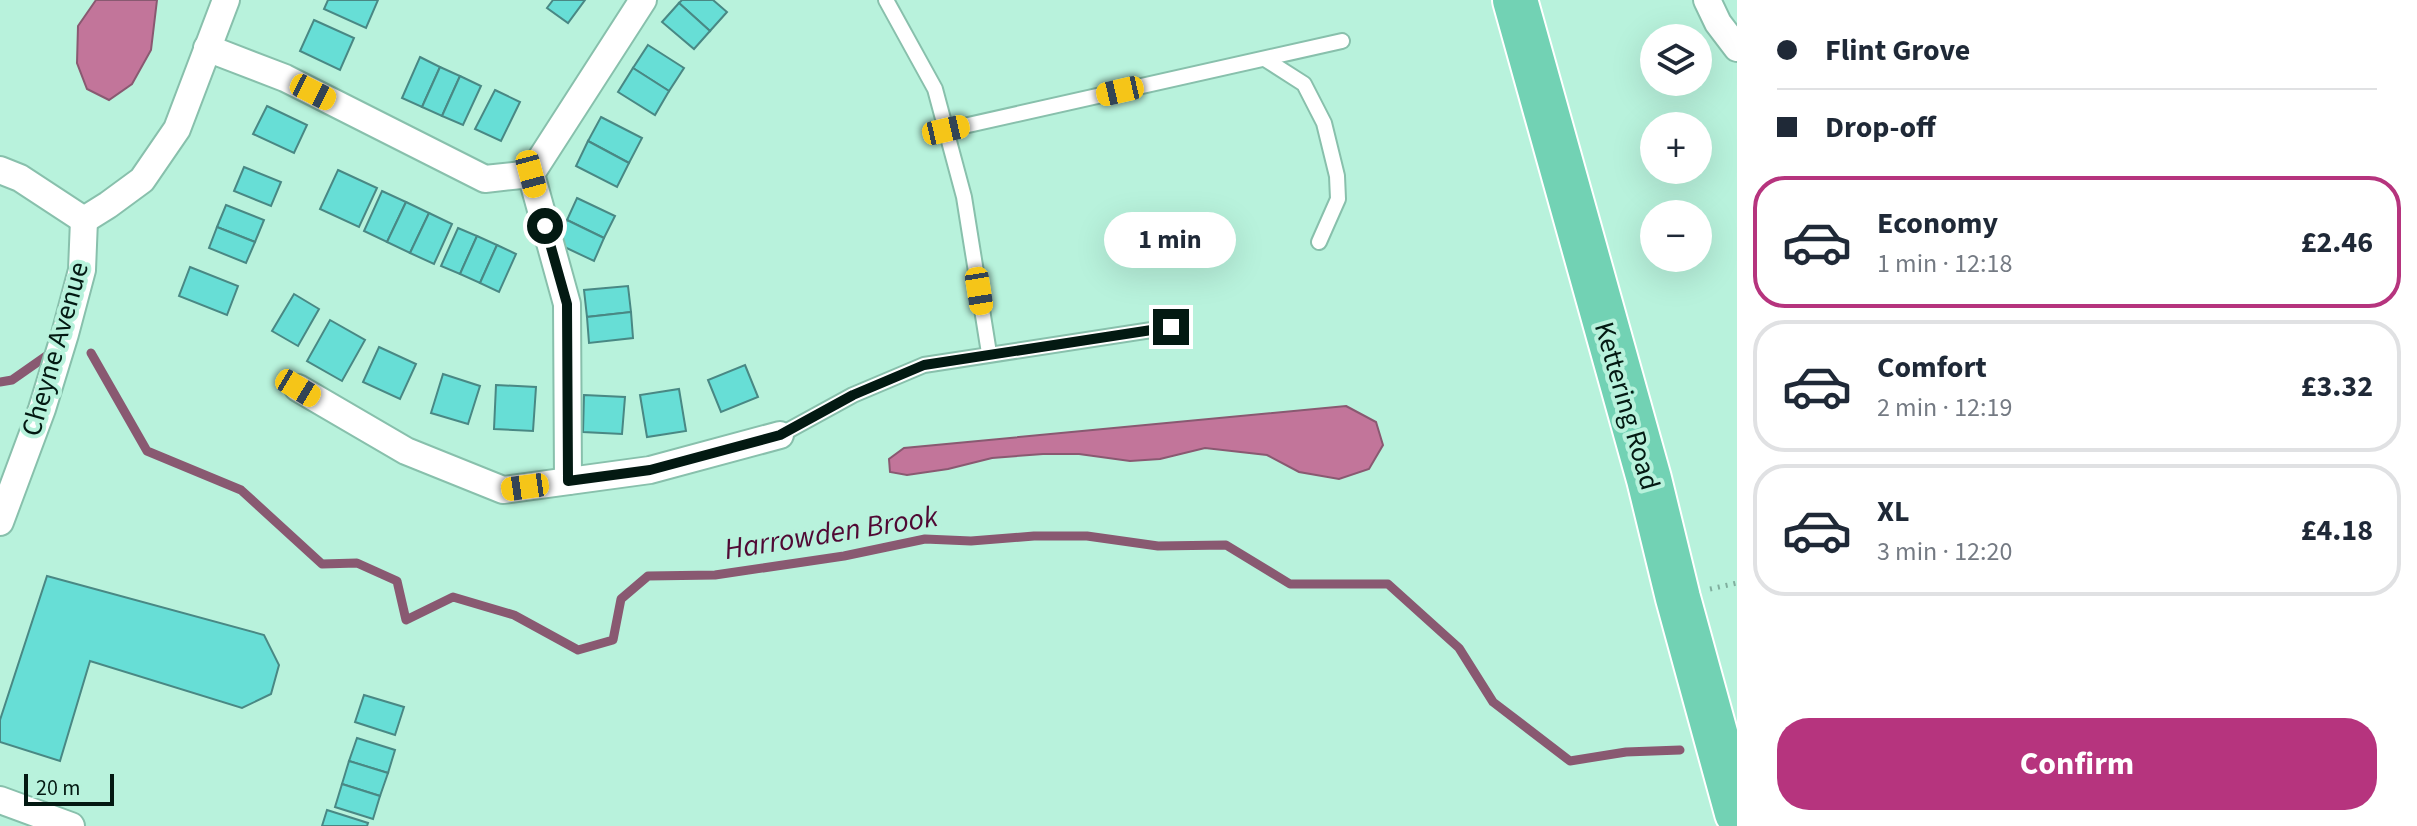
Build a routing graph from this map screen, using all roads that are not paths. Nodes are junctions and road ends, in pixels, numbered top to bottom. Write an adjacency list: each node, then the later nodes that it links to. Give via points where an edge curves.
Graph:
1 (226, 0): 7 (street)
2 (643, 0): 12 (street)
3 (886, 0): 10 (lane, via 935,89)
4 (1515, 0): 22 (highway, Kettering Road)
5 (1707, 0): 8 (street)
6 (1342, 41): 9 (lane)
7 (207, 48): 12 (street, via 285,78 485,179); 13 (street, via 177,129 142,180)
8 (1737, 48)
9 (1265, 59): 10 (lane); 14 (lane, via 1304,84 1324,123 1338,199)
10 (946, 130): 16 (lane, via 964,197)
11 (0, 170): 13 (street)
12 (531, 174): 19 (street, via 567,304)
13 (84, 220): 20 (street, Cheyne Avenue, via 82,270 65,334)
14 (1319, 242)
15 (1171, 327): 16 (lane)
16 (989, 353): 18 (lane, via 924,365 853,395)
17 (298, 388): 19 (street, via 406,451 503,490)
18 (780, 435): 19 (street, via 650,470)
19 (568, 481)
20 (0, 522)
21 (0, 800): 23 (street)
22 (1737, 813)
23 (71, 826)

